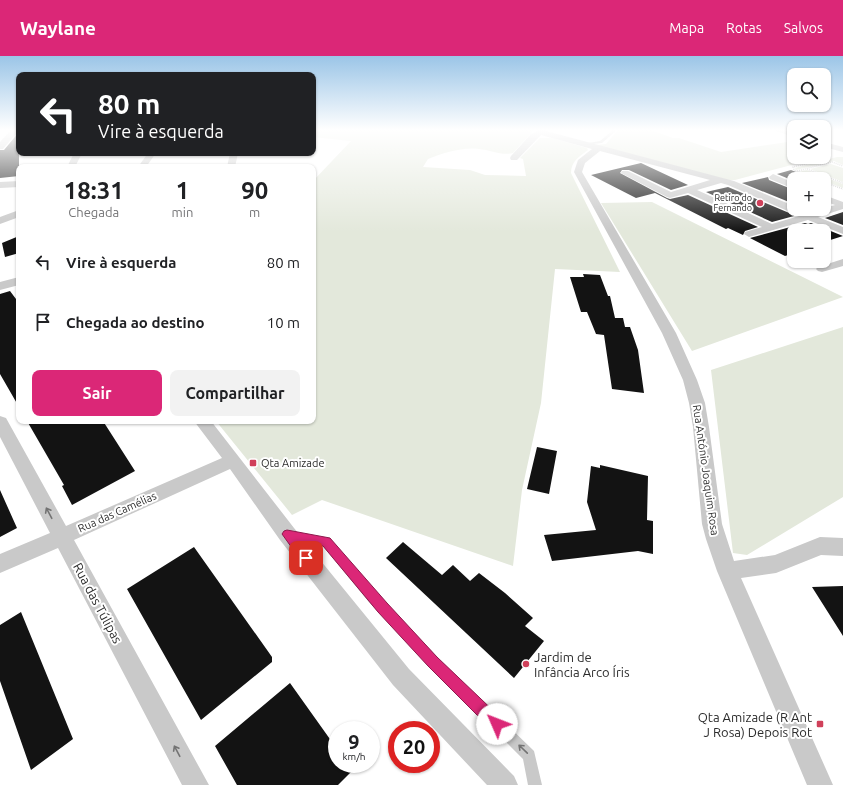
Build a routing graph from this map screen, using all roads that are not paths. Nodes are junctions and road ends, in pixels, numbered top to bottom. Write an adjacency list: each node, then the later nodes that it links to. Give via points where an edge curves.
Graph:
1 (580, 164): 31 (street, Rua António Joaquim Rosa, via 578,172 669,333 690,380 701,427 712,524)
2 (660, 164): 5 (street)
3 (625, 173): 9 (street, via 670,195)
4 (774, 177): 6 (street)
5 (721, 180): 9 (street); 12 (street)
6 (787, 183)
7 (16, 184): 8 (street)
8 (0, 185)
9 (690, 190): 17 (street)
10 (831, 201): 11 (street)
11 (843, 206): 13 (street)
12 (787, 207)
13 (831, 209)
14 (16, 214): 16 (street)
15 (808, 216): 17 (street); 18 (street)
16 (0, 221)
17 (772, 228): 19 (street)
18 (843, 231)
19 (749, 234)
20 (843, 262): 21 (street)
21 (822, 269)
22 (16, 282): 23 (street)
23 (0, 286)
24 (0, 422): 28 (street, Rua das Túlipas, one-way to 24)
25 (204, 424): 26 (street)
26 (233, 460): 27 (street); 28 (street, Rua das Camélias)
27 (287, 534): 33 (street, via 401,677); 34 (lane, one-way to 27, via 529,756 372,597 326,542)
28 (62, 536): 30 (street, Rua das Camélias); 32 (street, Rua das Túlipas, one-way to 28)
29 (843, 546): 31 (street, via 820,546 776,564)
30 (0, 564)
31 (727, 571): 35 (street, Rua António Joaquim Rosa)
32 (196, 785)
33 (505, 785)
34 (535, 785)
35 (820, 785)

